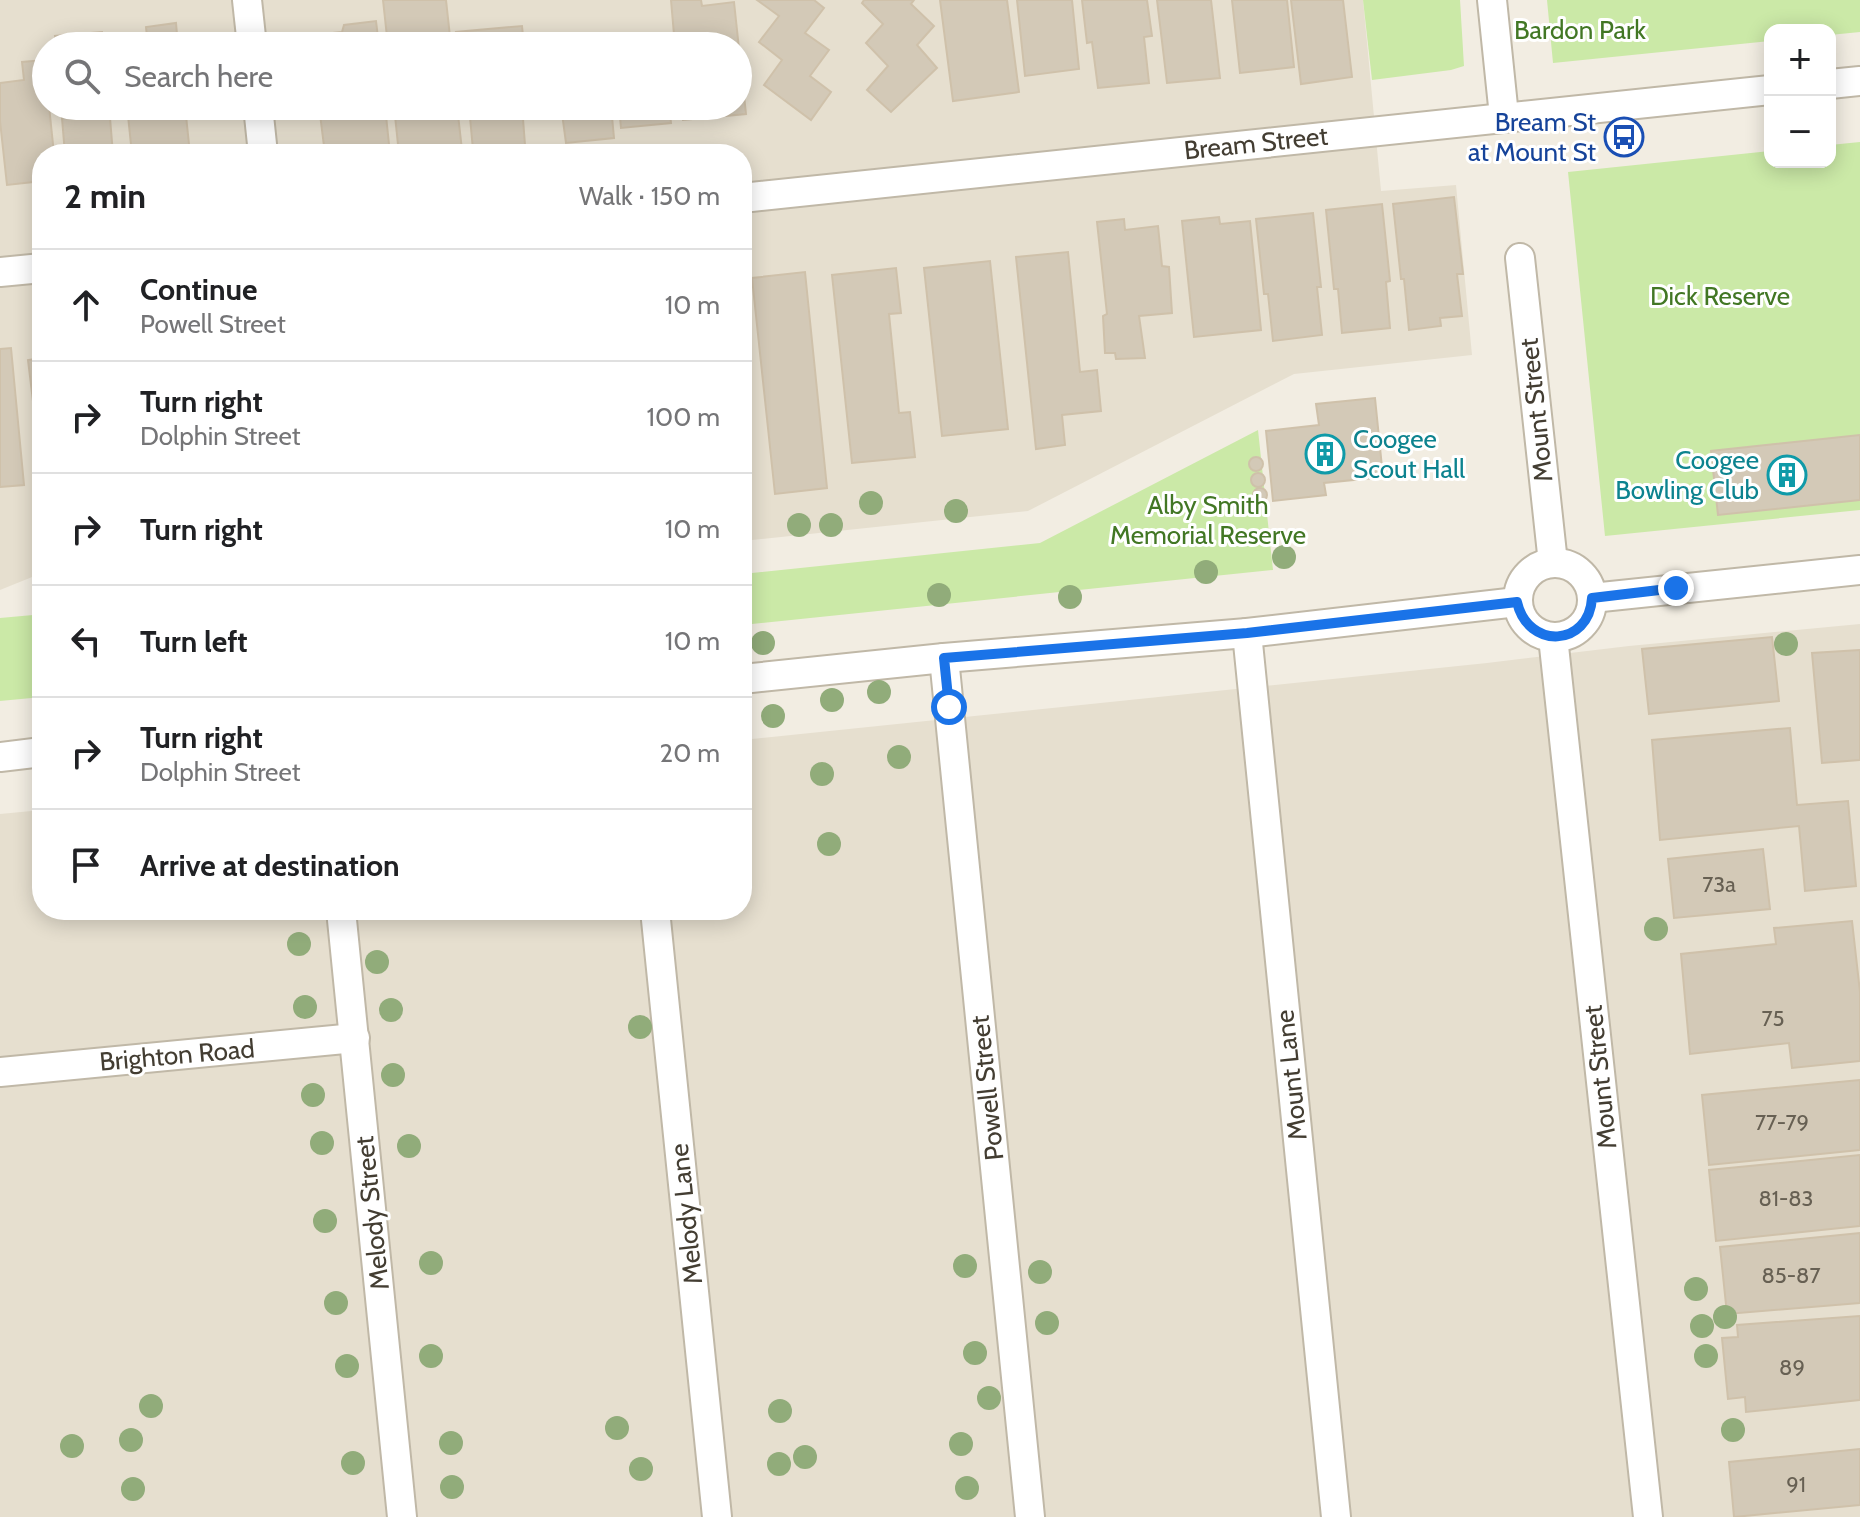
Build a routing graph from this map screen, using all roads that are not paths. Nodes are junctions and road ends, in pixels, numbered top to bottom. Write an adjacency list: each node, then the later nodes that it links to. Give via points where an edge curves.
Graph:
1 (247, 0): 3 (street)
2 (1492, 0): 7 (street)
3 (250, 32)
4 (1860, 81): 5 (street)
5 (1836, 83)
6 (1764, 91): 7 (street, Bream Street)
7 (1504, 116): 10 (street, Bream Street)
8 (259, 120): 9 (street)
9 (262, 144)
10 (752, 197)
11 (1520, 258): 14 (street, Mount Street)
12 (32, 269): 13 (street)
13 (0, 272)
14 (1553, 563): 16 (street, via 1580,572); 17 (street, via 1527,575)
15 (1860, 570): 16 (street)
16 (1592, 598): 19 (street, via 1584,623)
17 (1517, 602): 18 (street); 19 (street, via 1529,626)
18 (1247, 633): 20 (street); 31 (street, Mount Lane)
19 (1553, 637): 32 (street, Mount Street)
20 (944, 658): 21 (street); 30 (street, Powell Street)
21 (752, 678)
22 (32, 753): 23 (street)
23 (0, 757)
24 (342, 920): 26 (street, Melody Street)
25 (656, 920): 29 (street, Melody Lane)
26 (355, 1038): 27 (street, Brighton Road); 28 (street, Melody Street)
27 (0, 1072)
28 (402, 1517)
29 (717, 1517)
30 (1030, 1517)
31 (1336, 1517)
32 (1648, 1517)

